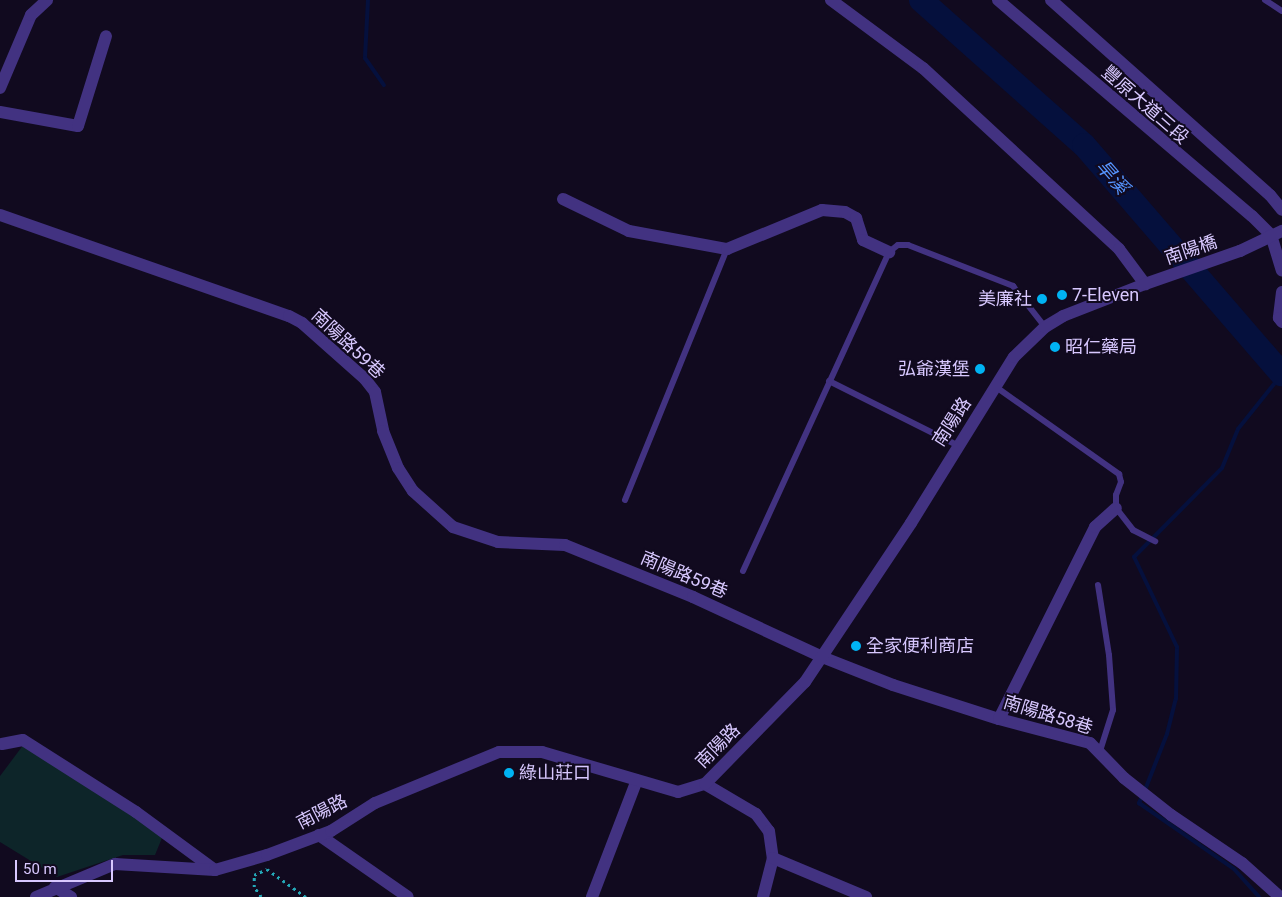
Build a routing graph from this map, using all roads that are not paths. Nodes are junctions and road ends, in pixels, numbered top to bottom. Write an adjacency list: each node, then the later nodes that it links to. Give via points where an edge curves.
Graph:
1 (47, 0): 8 (street, via 31,15)
2 (831, 0): 17 (street, via 923,68 1119,248)
3 (998, 0): 13 (street, 豐原大道三段)
4 (1051, 0): 11 (street, 豐原大道三段, via 1270,195)
5 (1266, 0): 6 (lane)
6 (1282, 10)
7 (106, 36): 9 (street, via 78,126)
8 (0, 88)
9 (0, 112)
10 (563, 199): 14 (street, via 629,231)
11 (1282, 210)
12 (0, 215): 29 (street, 南陽路59巷, via 302,323 365,379 375,392 384,431 398,468 413,491 452,527 498,542 565,545 693,597)
13 (1276, 233): 16 (street); 17 (street, 南陽橋, via 1240,251)
14 (726, 249): 15 (street, via 822,210 845,212 856,218 863,240); 24 (lane)
15 (889, 252): 20 (lane, via 898,245 908,245 1013,286); 21 (lane)
16 (1282, 270)
17 (1149, 282): 20 (street, 南陽路)
18 (1282, 292): 19 (street, via 1279,318)
19 (1282, 322)
20 (1045, 326): 22 (street, 南陽路, via 1014,357)
21 (829, 381): 23 (lane); 27 (lane)
22 (996, 387): 23 (street, 南陽路); 25 (lane, via 1119,474 1121,482)
23 (957, 445): 29 (street, 南陽路, via 911,523)
24 (625, 500)
25 (1116, 508): 26 (lane, via 1133,530); 30 (street, via 1095,527)
26 (1155, 541)
27 (743, 571)
28 (1098, 585): 32 (lane, via 1108,646 1113,710)
29 (822, 657): 30 (street, 南陽路58巷, via 893,685); 34 (street, 南陽路, via 781,708)
30 (999, 719): 32 (street, 南陽路58巷, via 1090,743)
31 (2, 744): 37 (street, via 23,740 136,812)
32 (1100, 751): 45 (street, 南陽路58巷, via 1124,778 1171,815 1242,863)
33 (638, 780): 34 (street, 南陽路, via 678,792); 35 (street, 南陽路, via 542,752 500,752 374,803); 42 (street)
34 (705, 784): 36 (street, via 756,814 769,832)
35 (319, 835): 37 (street, 南陽路); 41 (street)
36 (772, 858): 43 (street); 44 (street)
37 (215, 870): 38 (street, 南陽路, via 115,864)
38 (54, 887): 39 (street, 南陽路); 40 (street)
39 (36, 897)
40 (71, 897)
41 (408, 897)
42 (592, 897)
43 (763, 897)
44 (866, 897)
45 (1280, 897)

